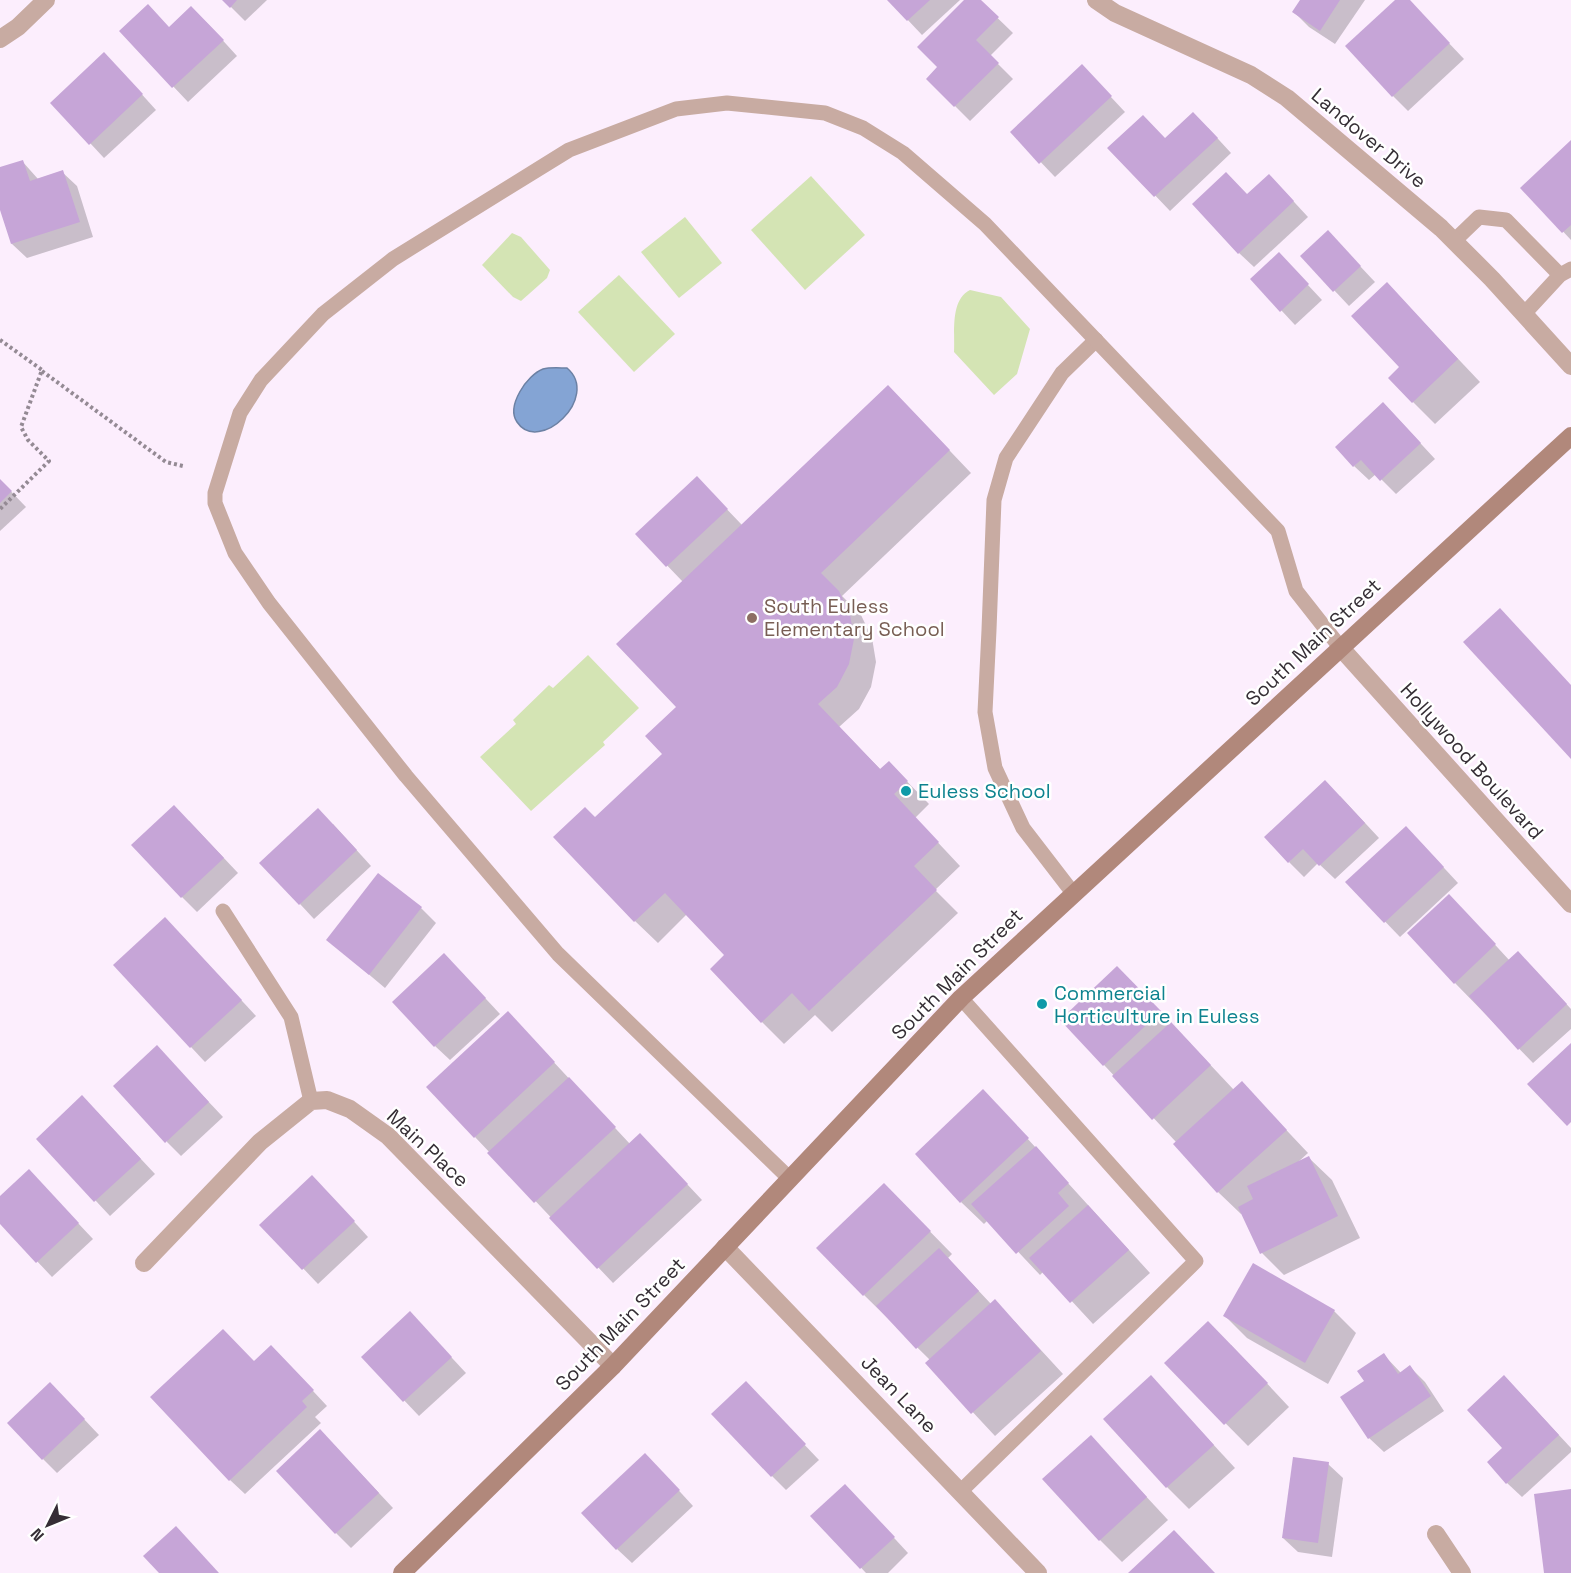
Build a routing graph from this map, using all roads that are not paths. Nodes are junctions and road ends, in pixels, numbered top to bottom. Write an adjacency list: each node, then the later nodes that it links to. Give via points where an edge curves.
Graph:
1 (46, 0): 3 (street)
2 (1096, 0): 4 (street, Landover Drive, via 1115,13 1251,75 1287,98)
3 (0, 39)
4 (1454, 241): 5 (lane, via 1479,217 1506,220); 6 (street, Landover Drive)
5 (1566, 272): 6 (lane)
6 (1524, 314): 8 (street, Landover Drive)
7 (1096, 340): 10 (lane, via 1278,531 1296,591); 11 (lane, via 1062,373 1006,458 994,500 985,712 995,768 1023,828); 16 (lane, via 985,224 903,153 862,128 825,113 727,103 676,109 569,150 393,259 323,314 261,380 240,414 216,484 214,503 235,554 269,603 406,776 558,954)
8 (1571, 366)
9 (1571, 436): 10 (street, South Main Street)
10 (1340, 647): 11 (street, South Main Street); 12 (street, Hollywood Boulevard)
11 (1073, 893): 14 (street, South Main Street)
12 (1571, 904)
13 (223, 911): 15 (lane, via 291,1017)
14 (961, 998): 16 (street, South Main Street); 20 (lane, via 1196,1261)
15 (310, 1101): 18 (street, via 260,1142); 19 (street, Main Place, via 327,1100 350,1110 388,1136)
16 (790, 1179): 17 (street, South Main Street)
17 (725, 1247): 19 (street, South Main Street); 20 (street, Jean Lane)
18 (144, 1263)
19 (613, 1366): 22 (street, South Main Street)
20 (962, 1491): 23 (street, Jean Lane)
21 (1436, 1534): 24 (street)
22 (402, 1573)
23 (1038, 1573)
24 (1462, 1573)

